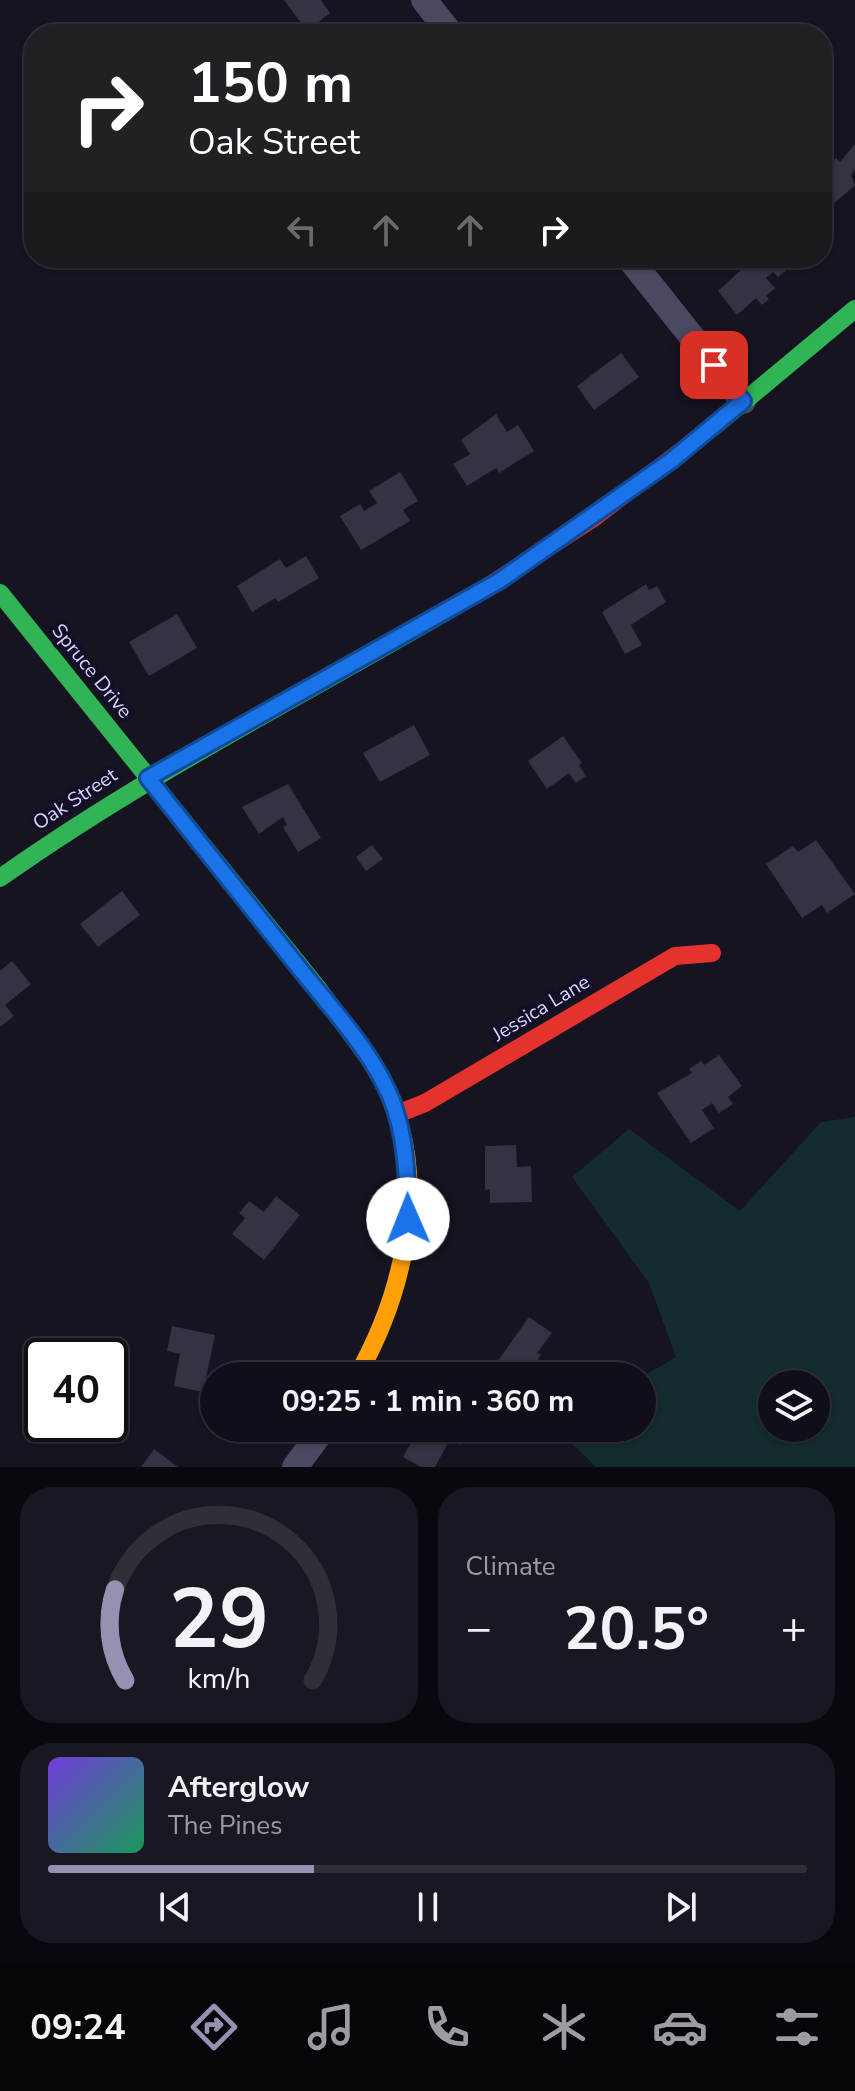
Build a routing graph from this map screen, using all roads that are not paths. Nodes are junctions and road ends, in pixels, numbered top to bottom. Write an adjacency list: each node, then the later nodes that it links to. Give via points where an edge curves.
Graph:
1 (424, 0): 2 (street)
2 (443, 24)
3 (637, 268): 5 (street)
4 (855, 309): 5 (street, Oak Street)
5 (743, 401): 7 (street, Oak Street, via 672,460 499,581)
6 (0, 593): 7 (street, Spruce Drive)
7 (148, 778): 8 (street, Oak Street); 10 (street, Spruce Drive, via 326,1002 377,1072)
8 (0, 878)
9 (712, 953): 10 (street, Jessica Lane, via 675,956 425,1103)
10 (397, 1114): 11 (street, Spruce Drive, via 408,1205 397,1290)
11 (366, 1362)
12 (314, 1442): 13 (street)
13 (295, 1467)

